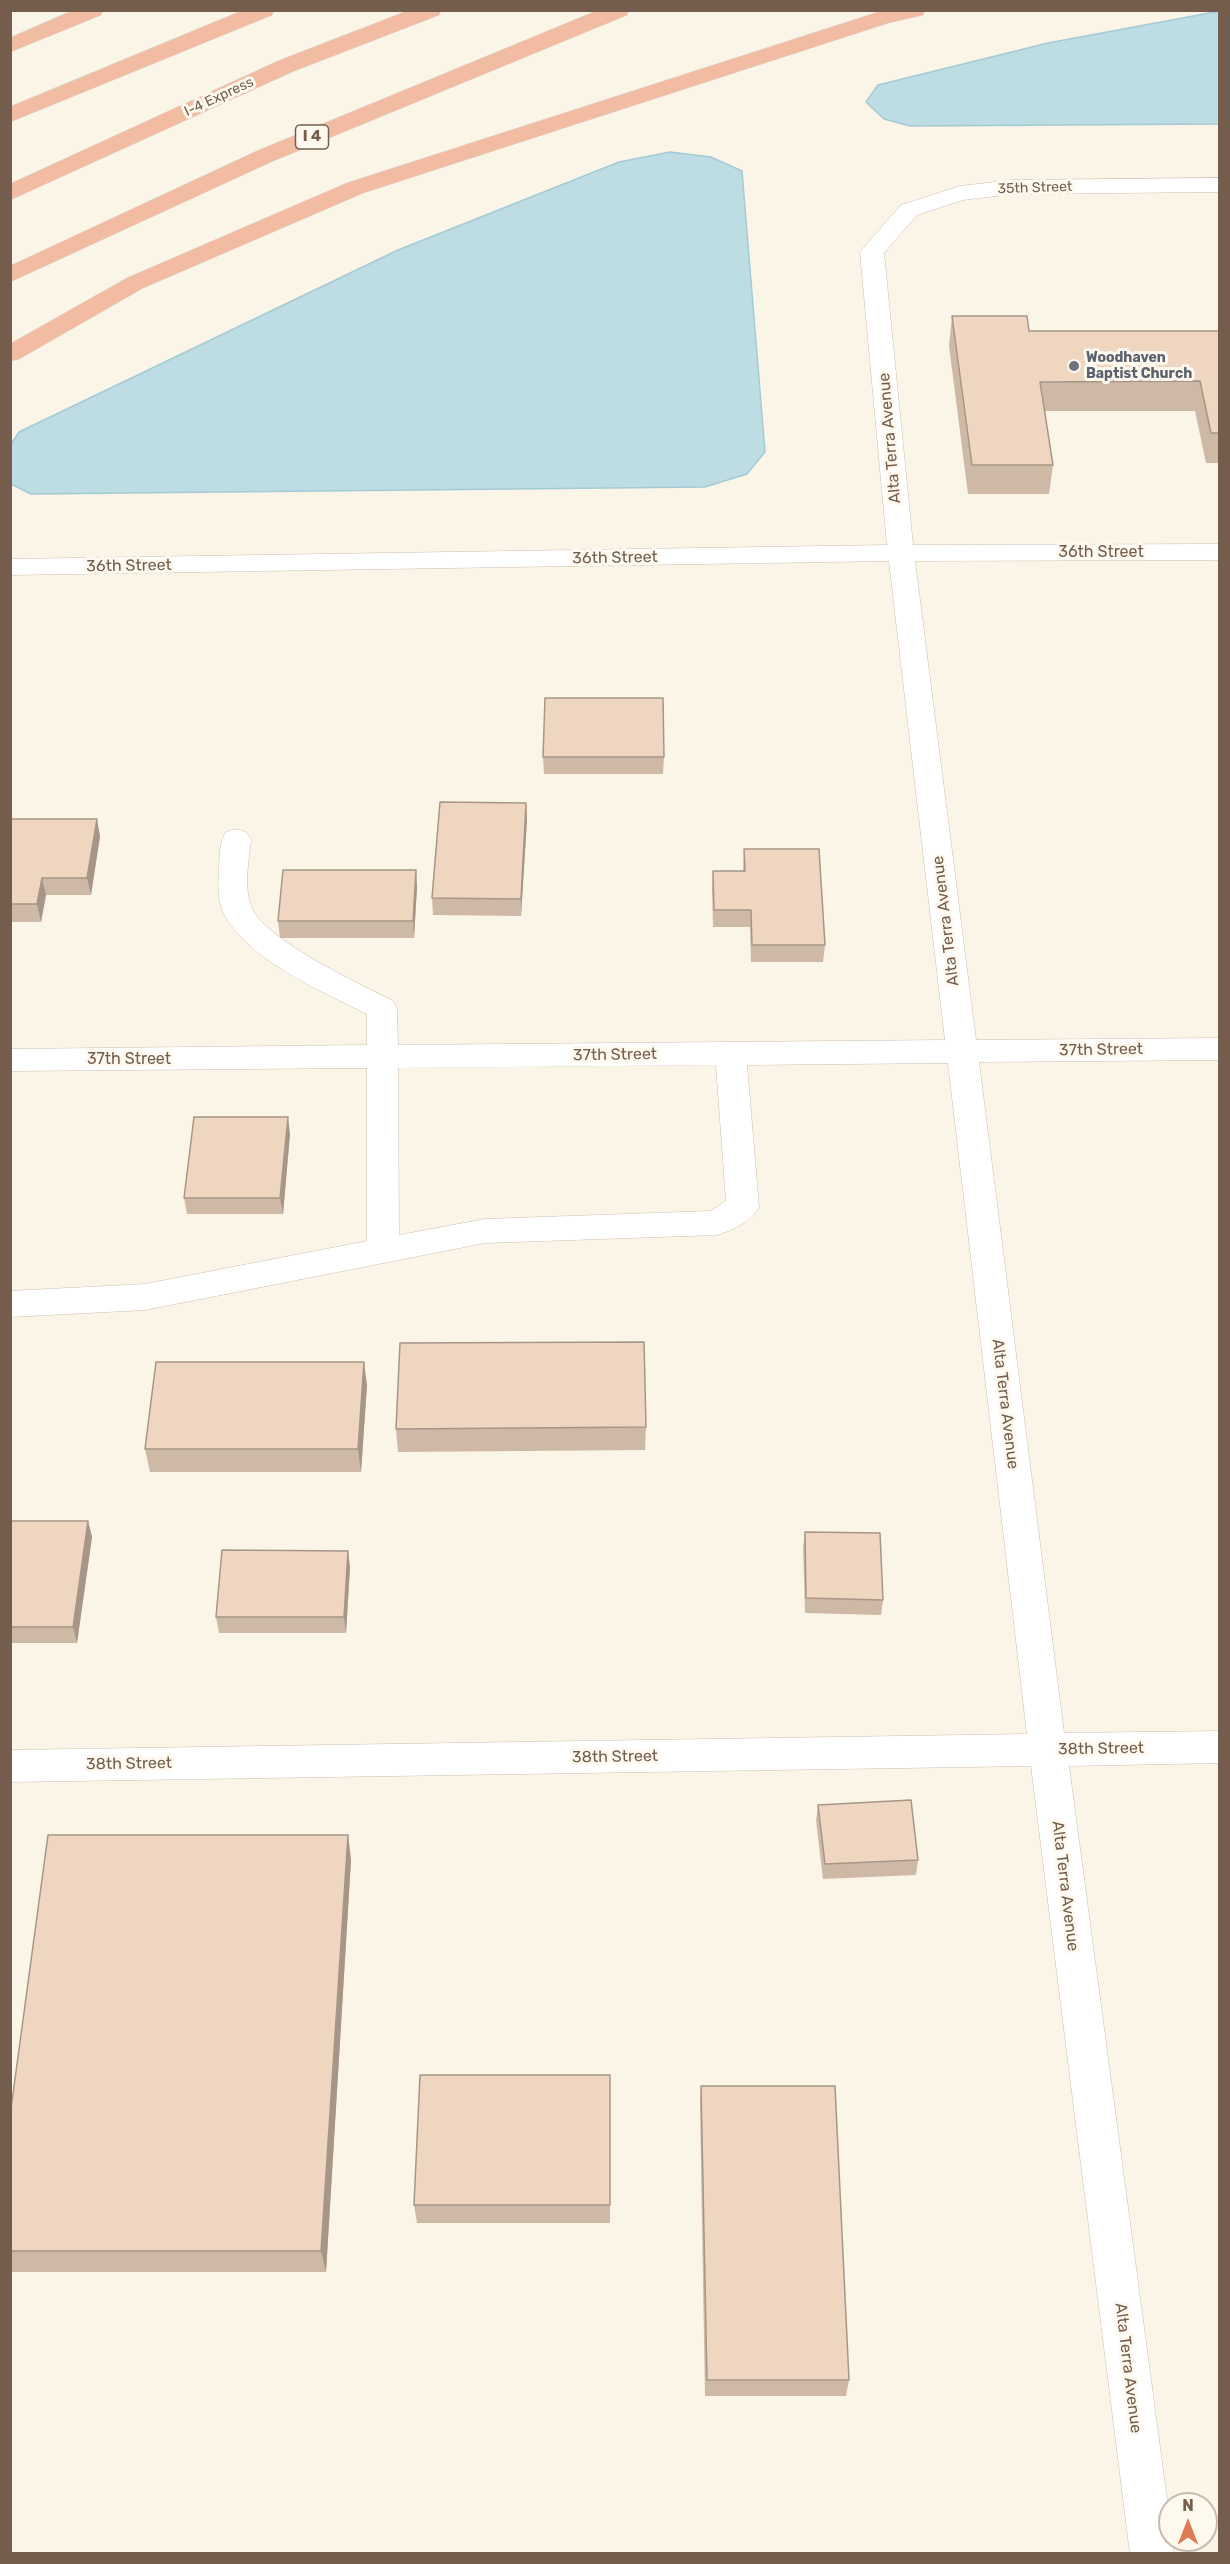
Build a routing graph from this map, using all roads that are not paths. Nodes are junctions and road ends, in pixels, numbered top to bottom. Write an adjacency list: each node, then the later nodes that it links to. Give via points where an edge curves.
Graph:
1 (93, 10): 6 (highway)
2 (264, 10): 7 (highway)
3 (431, 10): 9 (highway, I-4 Express, via 286,66)
4 (619, 10): 11 (highway, I 4, via 265,156)
5 (915, 10): 12 (highway, via 712,71 355,188 135,283)
6 (10, 46)
7 (10, 115)
8 (1220, 185): 10 (street, 35th Street, via 1013,187 960,193 909,210)
9 (10, 193)
10 (872, 252): 14 (street, Alta Terra Avenue)
11 (10, 275)
12 (10, 354)
13 (1220, 552): 14 (street, 36th Street)
14 (901, 553): 15 (street, 36th Street); 18 (street, Alta Terra Avenue)
15 (10, 567)
16 (236, 839): 20 (street, via 233,894 238,914 254,933 382,1009)
17 (1220, 1049): 18 (street, 37th Street)
18 (961, 1051): 19 (street, 37th Street); 25 (street, Alta Terra Avenue)
19 (731, 1054): 20 (street, 37th Street); 22 (street, via 743,1208 717,1223 485,1231)
20 (382, 1057): 21 (street, 37th Street); 22 (street)
21 (11, 1068)
22 (383, 1250): 23 (street, via 145,1297)
23 (10, 1304)
24 (1220, 1747): 25 (street, 38th Street)
25 (1048, 1750): 26 (street, 38th Street); 27 (street, Alta Terra Avenue)
26 (10, 1766)
27 (1152, 2553)

